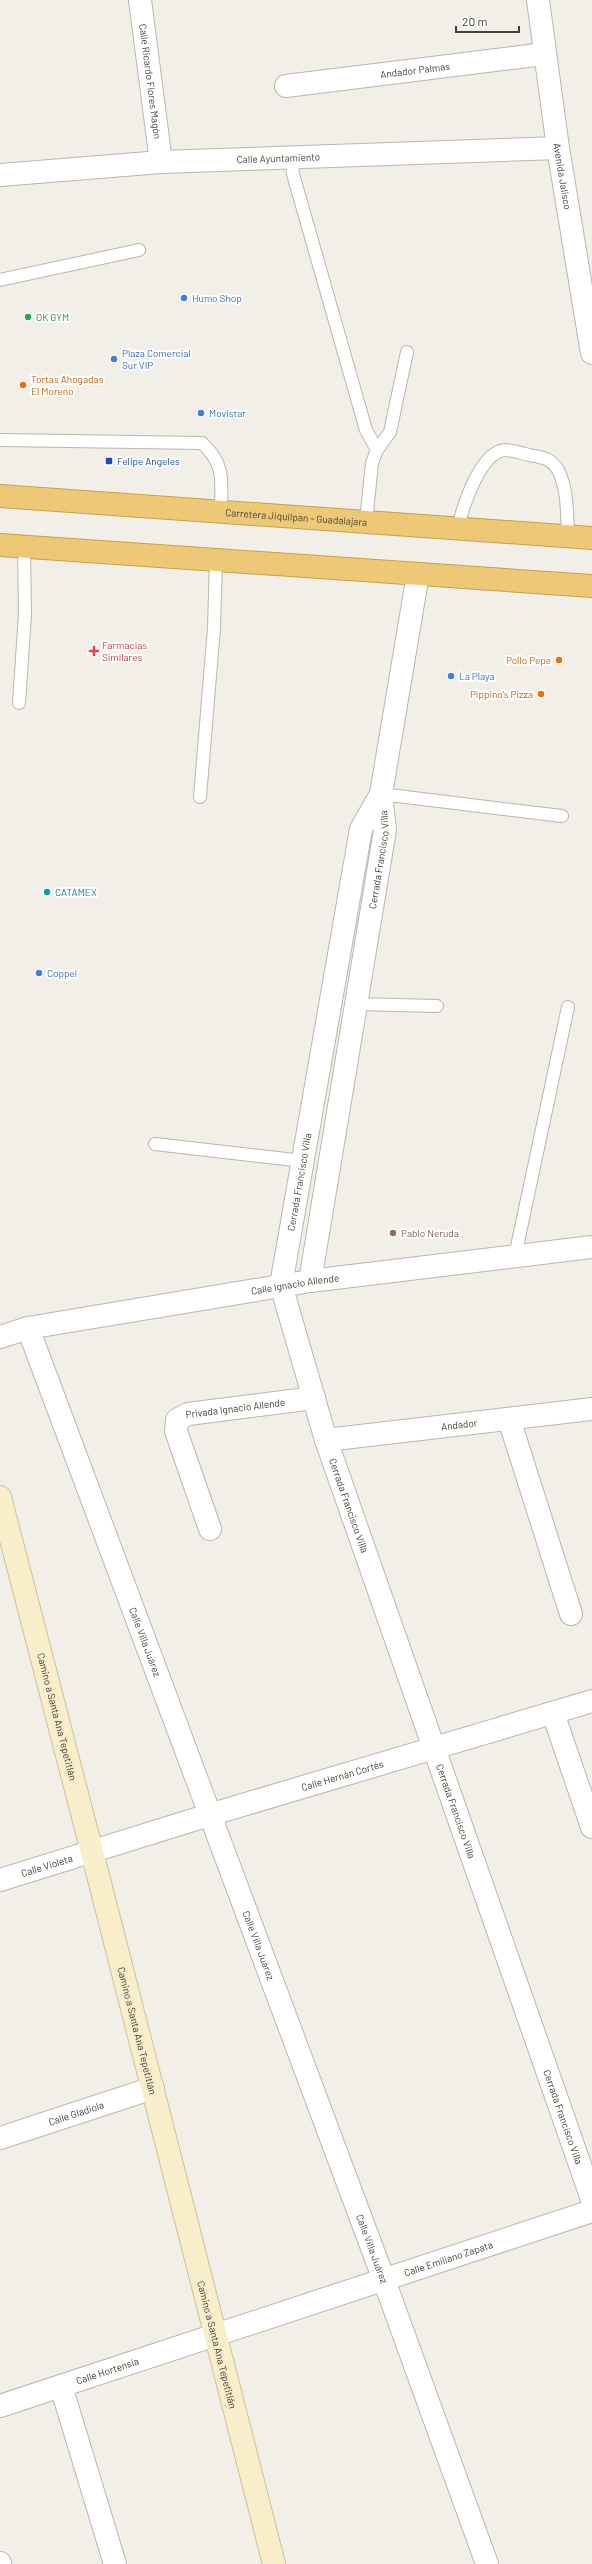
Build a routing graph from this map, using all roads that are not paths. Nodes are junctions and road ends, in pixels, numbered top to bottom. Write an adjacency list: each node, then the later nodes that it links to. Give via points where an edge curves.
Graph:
1 (140, 0): 7 (street, Calle Ricardo Flores Magón)
2 (538, 0): 3 (street, Avenida Jalisco)
3 (544, 54): 4 (street, Andador Palmas); 5 (street, Avenida Jalisco)
4 (286, 86)
5 (558, 148): 6 (street, Calle Ayuntamiento); 12 (street, Avenida Jalisco)
6 (291, 158): 7 (street, Calle Ayuntamiento); 14 (lane, via 293,174 366,430)
7 (161, 162): 8 (street, Calle Ayuntamiento)
8 (0, 175)
9 (140, 250): 10 (lane)
10 (0, 280)
11 (407, 352): 14 (lane, via 390,432)
12 (592, 353)
13 (0, 440): 16 (lane, via 202,444 214,455 220,469)
14 (377, 450): 17 (lane, via 372,463)
15 (0, 496): 16 (highway, Carretera Jiquilpan - Guadalajara)
16 (221, 512): 17 (highway, Carretera Jiquilpan - Guadalajara)
17 (366, 522): 18 (highway, Carretera Jiquilpan - Guadalajara)
18 (458, 529): 19 (highway, Carretera Jiquilpan - Guadalajara); 19 (lane, via 462,509 482,469 491,457 504,450 546,458 557,468 565,492)
19 (568, 536): 20 (highway, Carretera Jiquilpan - Guadalajara)
20 (592, 538)
21 (0, 545): 22 (highway)
22 (24, 546): 23 (highway); 26 (lane, via 26,614)
23 (216, 560): 24 (highway); 28 (lane, via 214,628)
24 (418, 574): 25 (highway); 27 (street, Cerrada Francisco Villa)
25 (592, 586)
26 (19, 703)
27 (381, 794): 29 (lane); 30 (street, Cerrada Francisco Villa, via 385,830); 34 (street, Cerrada Francisco Villa, via 361,829)
28 (200, 797)
29 (562, 816)
30 (356, 1004): 31 (lane); 37 (street, Cerrada Francisco Villa)
31 (437, 1006)
32 (568, 1007): 36 (lane)
33 (155, 1144): 34 (lane)
34 (303, 1161): 38 (street, Cerrada Francisco Villa)
35 (592, 1247): 36 (street, Calle Ignacio Allende)
36 (515, 1256): 37 (street, Calle Ignacio Allende)
37 (310, 1281): 38 (street, Calle Ignacio Allende)
38 (281, 1285): 39 (street, Calle Ignacio Allende); 41 (street, Cerrada Francisco Villa)
39 (28, 1328): 40 (street, Calle Ignacio Allende); 51 (street, Calle Villa Juárez)
40 (0, 1337)
41 (314, 1398): 44 (street, Cerrada Francisco Villa); 46 (street, Privada Ignacio Allende, via 188,1414 177,1420 176,1431)
42 (592, 1408): 43 (street, Andador)
43 (509, 1419): 44 (street, Andador); 47 (street)
44 (326, 1440): 50 (street, Cerrada Francisco Villa)
45 (0, 1498): 53 (street, Camino a Santa Ana Tepetitlán)
46 (210, 1529)
47 (571, 1614)
48 (592, 1701): 49 (street, Calle Hernán Cortés)
49 (553, 1713): 50 (street, Calle Hernán Cortés); 52 (street)
50 (434, 1748): 51 (street, Calle Hernán Cortés); 57 (street, Cerrada Francisco Villa)
51 (209, 1814): 53 (street, Calle Hernán Cortés); 59 (street, Calle Villa Juárez)
52 (592, 1827)
53 (93, 1851): 54 (street, Calle Violeta); 55 (street, Camino a Santa Ana Tepetitlán)
54 (0, 1880)
55 (153, 2088): 56 (street, Calle Gladiola); 60 (street, Camino a Santa Ana Tepetitlán)
56 (0, 2138)
57 (592, 2199)
58 (592, 2211): 59 (street, Calle Emiliano Zapata)
59 (384, 2280): 60 (street, Calle Emiliano Zapata); 65 (street, Calle Villa Juárez)
60 (214, 2336): 61 (street, Calle Hortensia); 64 (street, Camino a Santa Ana Tepetitlán)
61 (61, 2386): 62 (street, Calle Hortensia); 63 (street)
62 (0, 2406)
63 (115, 2564)
64 (274, 2564)
65 (487, 2564)

